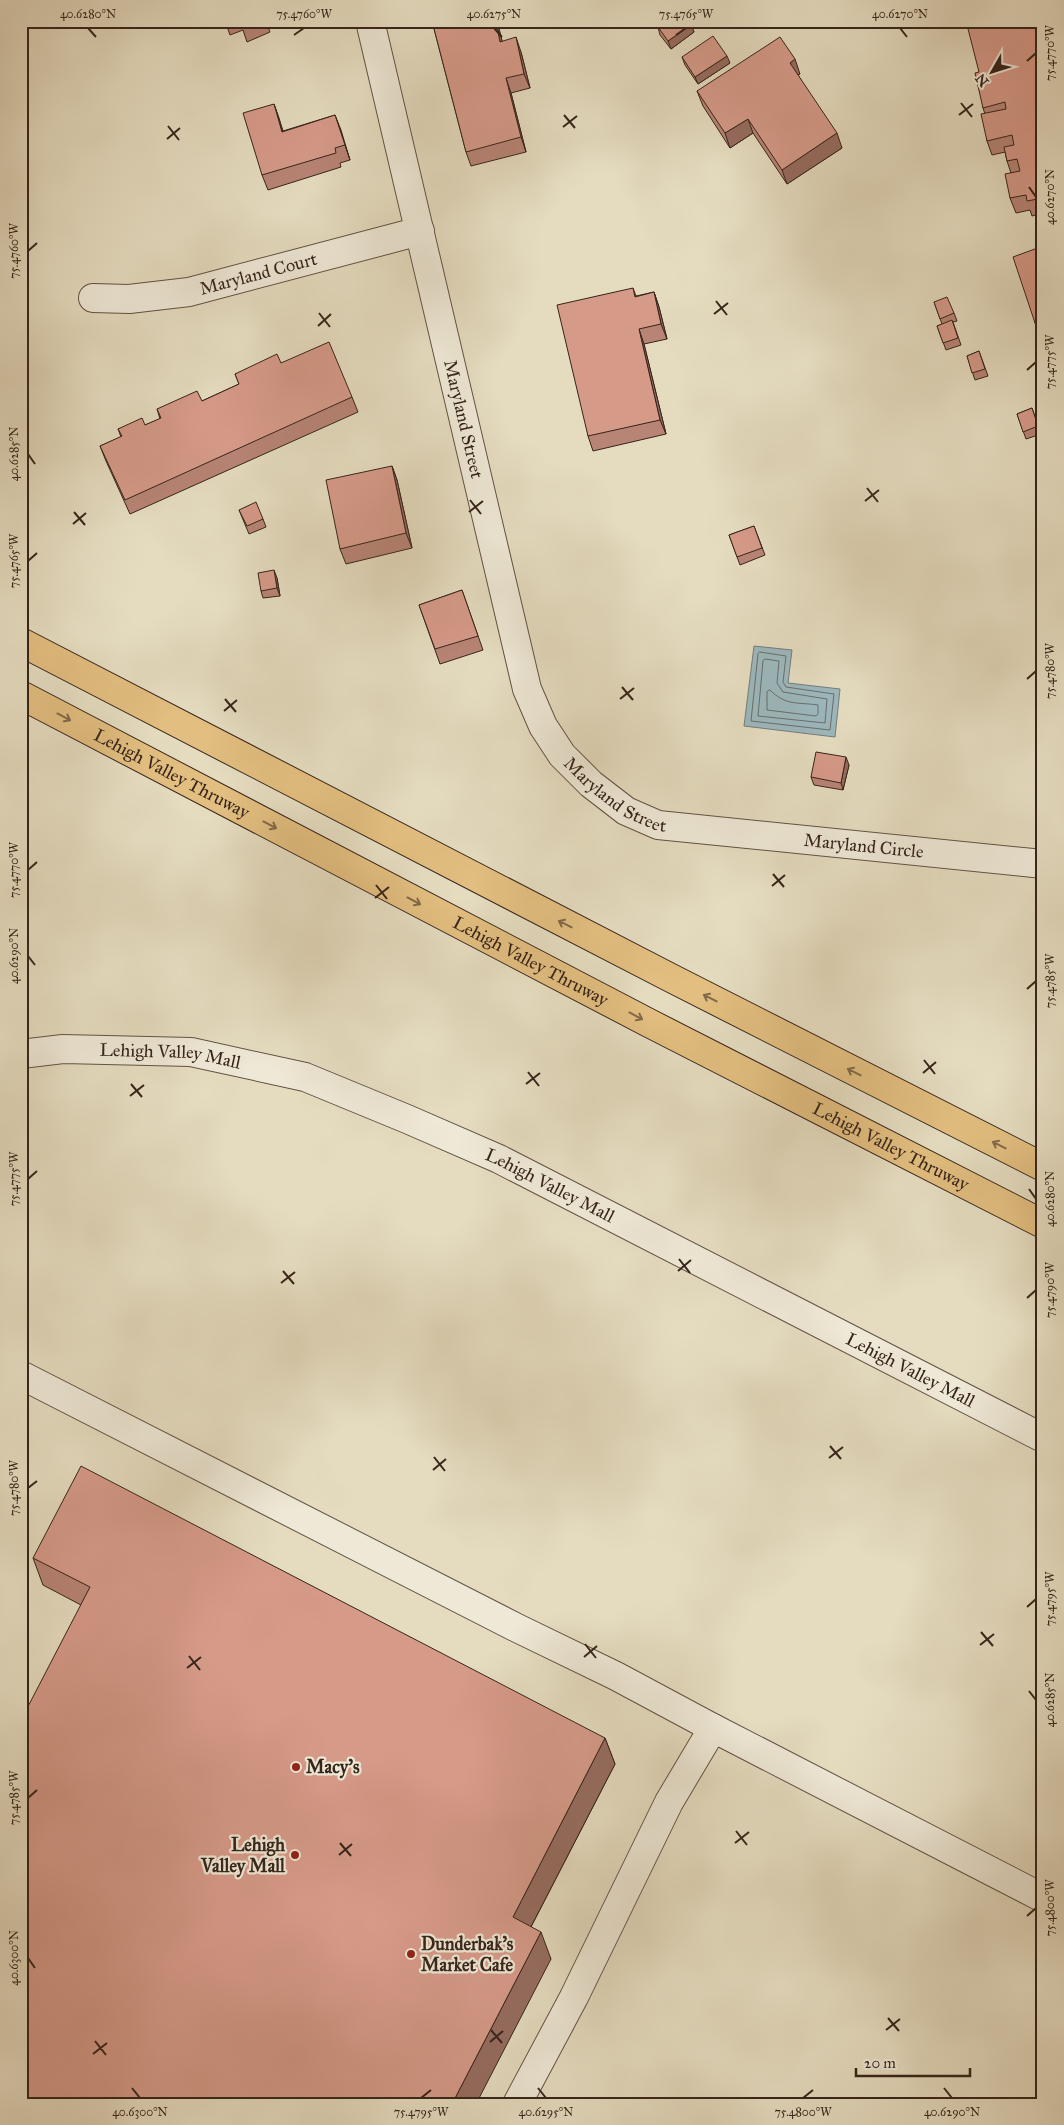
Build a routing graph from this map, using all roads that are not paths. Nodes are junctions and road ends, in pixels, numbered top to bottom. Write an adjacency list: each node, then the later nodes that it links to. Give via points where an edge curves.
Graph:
1 (370, 21): 2 (street, Maryland Street)
2 (420, 232): 3 (street, Maryland Court, via 189,292 129,299); 6 (street, Maryland Street, via 527,688 543,726 562,755 591,784 626,811 658,825)
3 (93, 298)
4 (21, 642): 9 (highway, one-way to 4)
5 (21, 695): 10 (highway, Lehigh Valley Thruway, one-way to 10, via 649,1023)
6 (684, 828): 7 (street, Maryland Circle)
7 (1043, 864)
8 (21, 1054): 12 (street, Lehigh Valley Mall, via 63,1049 192,1052 305,1077 499,1160)
9 (1043, 1167)
10 (1043, 1224)
11 (21, 1376): 13 (street)
12 (1043, 1438)
13 (713, 1728): 14 (street); 15 (street, via 669,1802 574,1997)
14 (1043, 1898)
15 (517, 2104)

